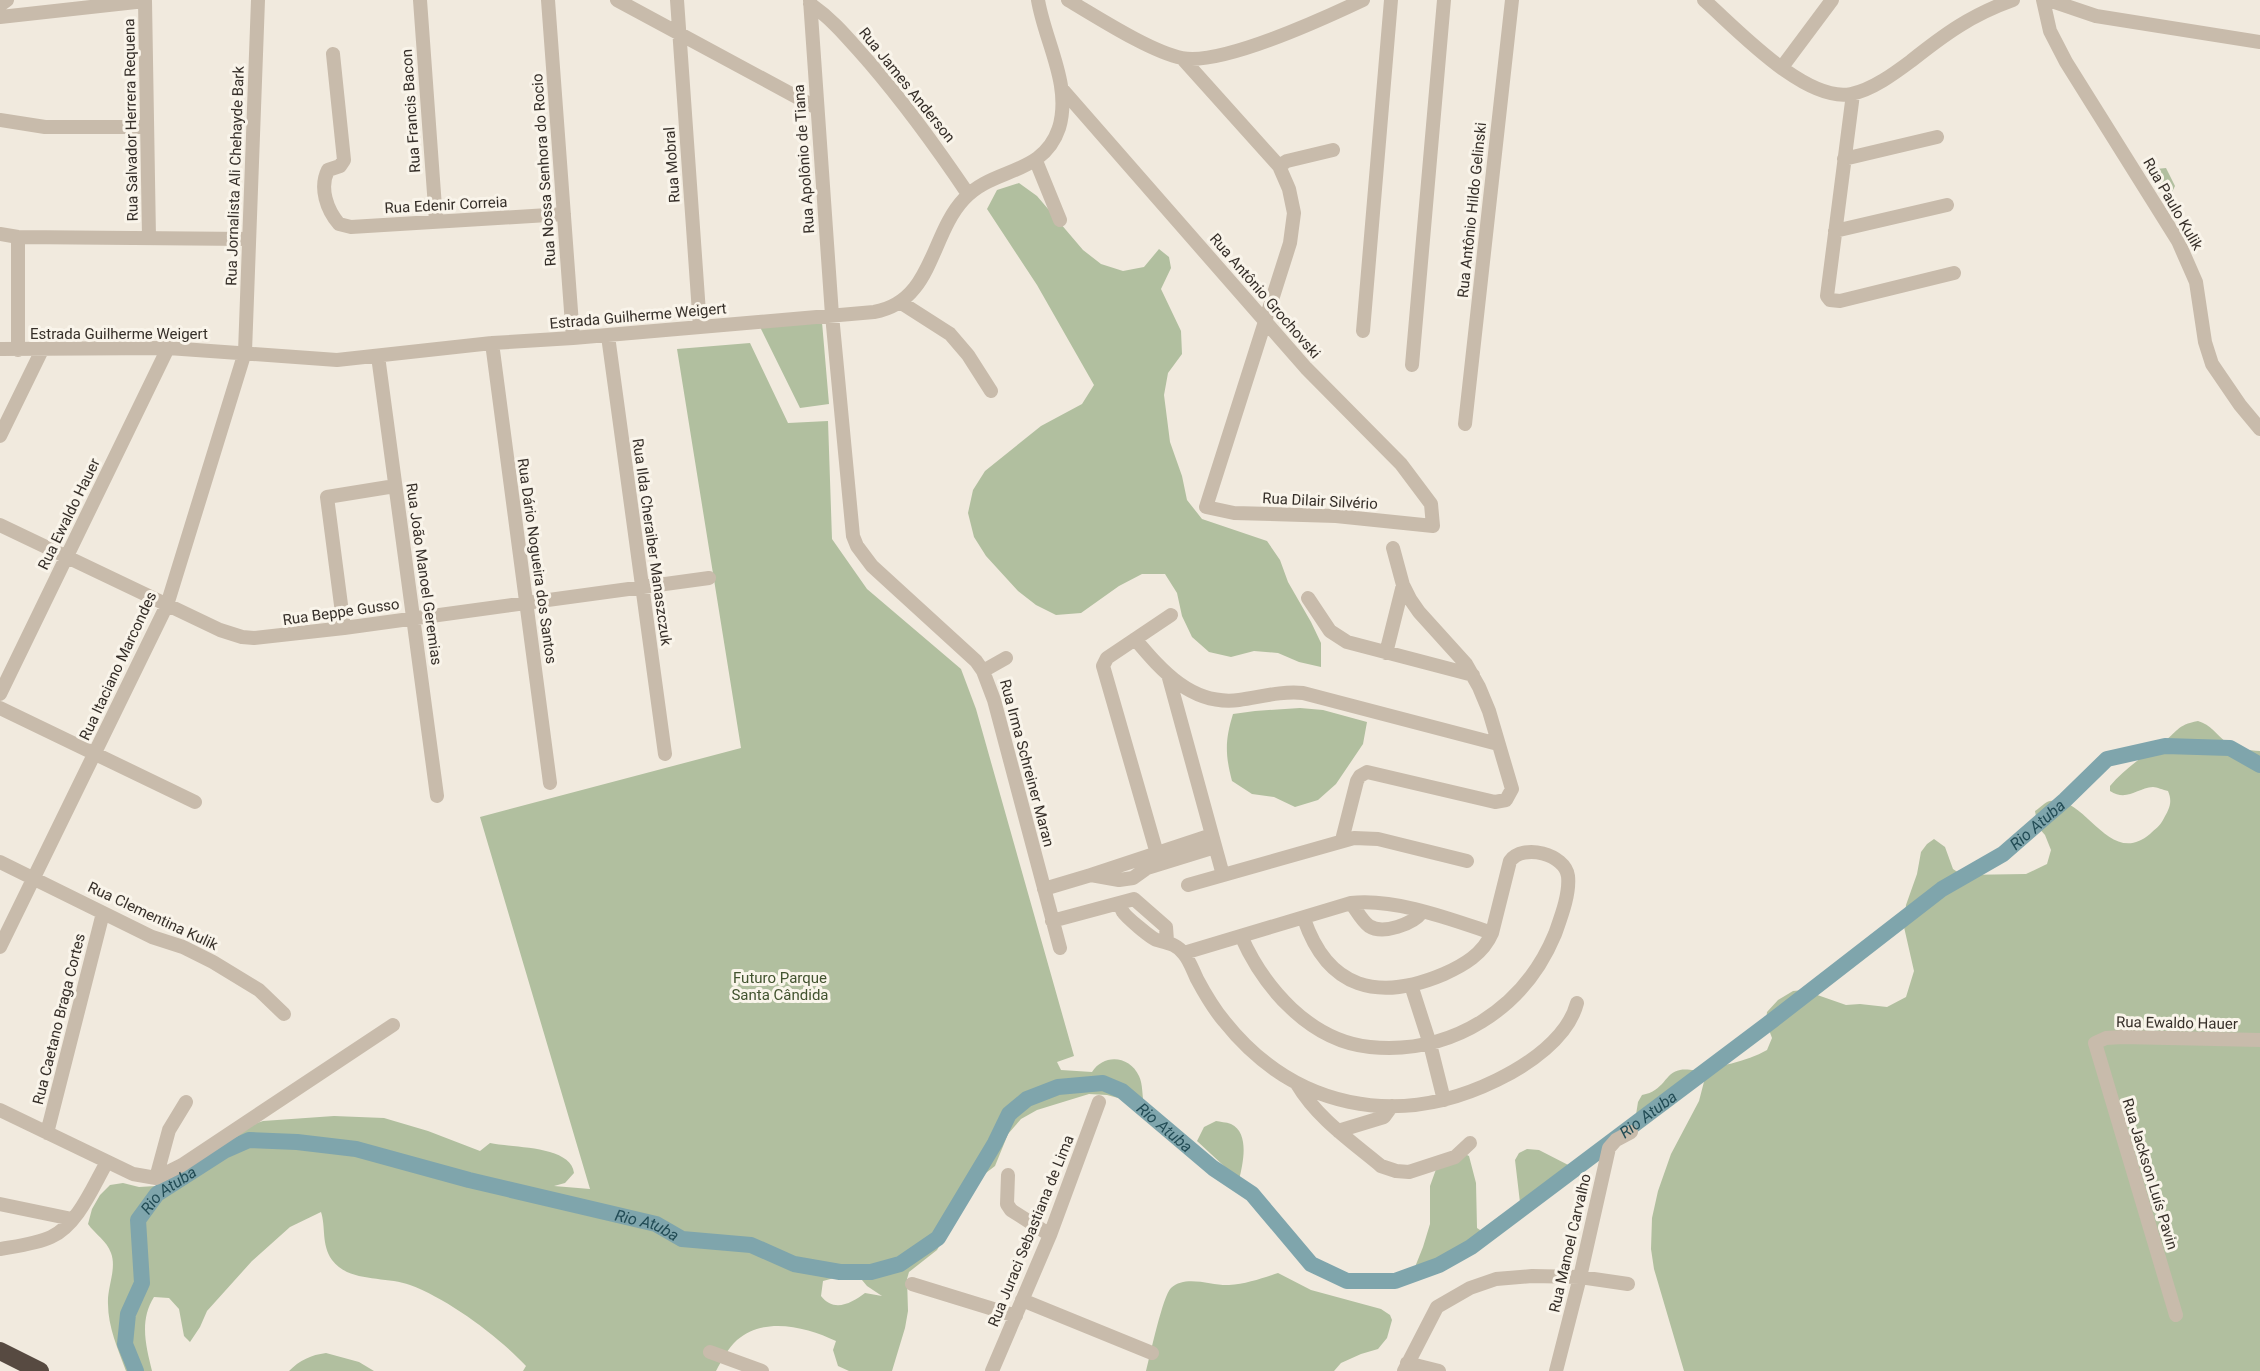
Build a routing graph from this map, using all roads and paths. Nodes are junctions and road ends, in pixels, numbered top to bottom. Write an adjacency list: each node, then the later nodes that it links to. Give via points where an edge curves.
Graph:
1 (6, 0): 20 (street)
2 (258, 0): 46 (street, Rua Jornalista Ali Chehayde Bark)
3 (420, 0): 41 (street, Rua Francis Bacon)
4 (548, 0): 39 (street, Rua Nossa Senhora do Rocio)
5 (617, 0): 22 (street)
6 (676, 0): 22 (street, Rua Mobral)
7 (1038, 0): 27 (street)
8 (1068, 0): 25 (street, via 1149,45)
9 (1364, 0): 25 (street, via 1300,28 1229,52 1203,59)
10 (1391, 0): 52 (street)
11 (1444, 0): 62 (street)
12 (1512, 0): 64 (street, Rua Antônio Hildo Gelinski)
13 (1704, 0): 26 (street, via 1746,41)
14 (1832, 0): 26 (street)
15 (2013, 0): 28 (street, via 1957,26 1897,70)
16 (2043, 0): 65 (street, Rua Paulo Kulik, via 2050,31 2066,62 2178,241 2196,282 2212,364)
17 (2049, 0): 23 (street, via 2096,16)
18 (145, 1): 21 (street); 31 (street, Rua Salvador Herrera Requena)
19 (810, 2): 29 (street, Rua Apolônio de Tiana); 37 (street, Rua James Anderson, via 833,21 877,70)
20 (0, 6)
21 (0, 18)
22 (679, 33): 29 (street); 51 (street, Rua Mobral)
23 (2260, 42)
24 (333, 54): 41 (street, Rua Edenir Correia, via 344,160 328,170 324,180 326,202 333,217 344,226)
25 (1182, 58): 36 (street)
26 (1782, 68): 28 (street, via 1822,91)
27 (1062, 89): 35 (street, via 1059,128 1049,148); 50 (street, Rua Antônio Grochovski)
28 (1853, 94): 34 (street)
29 (817, 108): 49 (street, Rua Apolônio de Tiana)
30 (0, 120): 31 (street, via 53,127)
31 (147, 127): 45 (street, Rua Salvador Herrera Requena)
32 (1937, 137): 34 (street)
33 (1333, 150): 36 (street)
34 (1844, 159): 42 (street)
35 (1036, 161): 37 (street); 40 (street)
36 (1279, 166): 50 (street, via 1293,202 1293,226)
37 (968, 194): 48 (street, via 952,216 925,271)
38 (1947, 205): 42 (street)
39 (564, 214): 41 (street, Rua Edenir Correia); 54 (street, Rua Nossa Senhora do Rocio)
40 (1060, 220)
41 (436, 221)
42 (1835, 231): 47 (street, via 1826,291 1830,300 1840,301)
43 (0, 234): 44 (street)
44 (18, 237): 45 (street); 58 (street)
45 (149, 238): 46 (street)
46 (249, 239): 60 (street, Rua Jornalista Ali Chehayde Bark)
47 (1954, 273)
48 (900, 302): 49 (street, Estrada Guilherme Weigert, via 881,310); 63 (street, via 950,334)
49 (832, 315): 51 (street, Estrada Guilherme Weigert); 84 (street, Rua Irma Schreiner Maran, via 851,525 857,546 872,566)
50 (1265, 322): 69 (street, Rua Antônio Grochovski, via 1415,481 1431,504); 69 (street, Rua Dilair Silvério, via 1206,507 1234,513 1336,516)
51 (700, 327): 53 (street, Estrada Guilherme Weigert)
52 (1363, 331)
53 (608, 336): 54 (street, Estrada Guilherme Weigert); 74 (street, Rua Ilda Cheraiber Manaszczuk)
54 (573, 338): 55 (street, Estrada Guilherme Weigert)
55 (492, 343): 61 (street, Estrada Guilherme Weigert); 76 (street, Rua Dário Nogueira dos Santos)
56 (168, 348): 59 (street, Estrada Guilherme Weigert); 60 (street, Estrada Guilherme Weigert); 71 (street, Rua Ewaldo Hauer)
57 (0, 350): 58 (street, Estrada Guilherme Weigert)
58 (18, 350): 59 (street, Estrada Guilherme Weigert)
59 (42, 350): 66 (street)
60 (245, 352): 61 (street, Estrada Guilherme Weigert, via 317,360); 77 (street, Rua Itaciano Marcondes)
61 (378, 356): 67 (street, Rua João Manoel Geremias)
62 (1412, 365)
63 (991, 391)
64 (1465, 424)
65 (2260, 429)
66 (0, 436)
67 (395, 486): 79 (street, Rua João Manoel Geremias); 80 (street, via 327,497)
68 (0, 525): 71 (street, Rua Beppe Gusso)
69 (1433, 526)
70 (1393, 548): 73 (street)
71 (67, 557): 77 (street, Rua Beppe Gusso); 87 (street, Rua Ewaldo Hauer)
72 (709, 578): 74 (street, Rua Beppe Gusso)
73 (1403, 585): 82 (street); 85 (street, via 1419,612)
74 (642, 587): 76 (street, Rua Beppe Gusso); 91 (street, Rua Ilda Cheraiber Manaszczuk)
75 (1308, 598): 82 (street, via 1324,625 1337,637)
76 (526, 603): 79 (street, Rua Beppe Gusso); 92 (street, Rua Dário Nogueira dos Santos)
77 (167, 604): 80 (street, Rua Beppe Gusso, via 242,637 268,638); 90 (street, Rua Itaciano Marcondes)
78 (1171, 615): 81 (street)
79 (413, 618): 80 (street, Rua Beppe Gusso); 93 (street, Rua João Manoel Geremias)
80 (344, 628)
81 (1135, 639): 86 (street); 97 (street, via 1107,658 1103,670)
82 (1386, 653): 85 (street)
83 (1006, 658): 84 (street)
84 (984, 671): 106 (street, Rua Irma Schreiner Maran)
85 (1473, 675): 89 (street)
86 (1169, 678): 89 (street, via 1192,691 1230,700 1277,692 1303,693); 96 (street)
87 (0, 694)
88 (0, 708): 90 (street)
89 (1498, 744): 95 (street, via 1512,785 1506,800 1488,801 1367,772 1357,781)
90 (94, 754): 94 (street); 103 (street, Rua Itaciano Marcondes)
91 (665, 754)
92 (550, 783)
93 (437, 796)
94 (195, 802)
95 (1342, 840): 98 (street, via 1378,839); 102 (street)
96 (1214, 841): 97 (street); 102 (street)
97 (1158, 858): 100 (street); 104 (street, via 1133,878)
98 (1467, 861)
99 (0, 862): 103 (street, Rua Clementina Kulik)
100 (1123, 863): 101 (street); 104 (street, via 1121,873)
101 (1091, 874): 104 (street); 106 (street)
102 (1223, 875): 105 (street)
103 (34, 878): 109 (street, Rua Clementina Kulik); 114 (street, Rua Itaciano Marcondes)
104 (1126, 879)
105 (1188, 885)
106 (1044, 889): 111 (street, Rua Irma Schreiner Maran)
107 (1351, 903): 108 (street, via 1378,902); 108 (street, via 1366,924 1380,930 1413,921); 110 (street)
108 (1422, 912): 112 (street)
109 (103, 913): 119 (street, Rua Clementina Kulik, via 213,962 259,990); 132 (street, Rua Caetano Braga Cortes)
110 (1304, 919): 113 (street); 117 (street, via 1322,957 1345,977 1380,988)
111 (1052, 921): 115 (street, Rua Irma Schreiner Maran); 116 (street, via 1120,903 1123,913 1155,940 1167,941)
112 (1492, 933): 117 (street, via 1469,960); 123 (street, via 1513,858 1529,851 1558,859 1567,871 1566,894 1554,935 1533,975 1488,1019)
113 (1241, 936): 116 (street); 123 (street, via 1277,995 1324,1031 1351,1044 1366,1046)
114 (0, 948)
115 (1060, 948)
116 (1184, 953): 124 (street, via 1212,1005 1234,1034 1263,1061)
117 (1411, 985): 123 (street)
118 (1577, 1003): 125 (street, via 1567,1026 1520,1067 1483,1087)
119 (284, 1014)
120 (393, 1025): 136 (street, via 182,1165)
121 (2260, 1040): 122 (street, Rua Ewaldo Hauer, via 2106,1038)
122 (2095, 1043): 145 (street, Rua Jackson Luís Pavin)
123 (1430, 1044): 125 (street)
124 (1296, 1082): 128 (street, via 1335,1100); 130 (street, via 1313,1107)
125 (1444, 1100): 128 (street)
126 (186, 1102): 136 (street, via 169,1130)
127 (1099, 1102): 139 (street, Rua Juraci Sebastiana de Lima)
128 (1392, 1106): 130 (street, via 1384,1117)
129 (0, 1110): 132 (street)
130 (1338, 1131): 133 (street, via 1381,1166 1403,1172 1455,1157)
131 (1630, 1132): 141 (street, Rua Manoel Carvalho, via 1610,1148)
132 (47, 1133): 134 (street)
133 (1470, 1143)
134 (107, 1162): 136 (street, via 133,1174); 138 (street)
135 (1008, 1175): 139 (street, via 1007,1204 1011,1210)
136 (156, 1178)
137 (0, 1204): 138 (street)
138 (72, 1219): 140 (street, via 49,1238)
139 (1050, 1235): 144 (street, Rua Juraci Sebastiana de Lima)
140 (0, 1249)
141 (1580, 1277): 143 (street); 150 (street, via 1496,1279 1470,1288 1437,1307); 155 (street, Rua Manoel Carvalho)
142 (912, 1284): 146 (street)
143 (1628, 1284)
144 (1022, 1300): 146 (street, Rua Juraci Sebastiana de Lima); 149 (street)
145 (2176, 1315)
146 (1016, 1316): 153 (street, Rua Juraci Sebastiana de Lima)
147 (0, 1351): 151 (highway)
148 (710, 1352): 152 (street)
149 (1152, 1353)
150 (1405, 1367): 154 (street)
151 (40, 1371)
152 (762, 1371)
153 (992, 1371)
154 (1440, 1371)
155 (1556, 1371)

